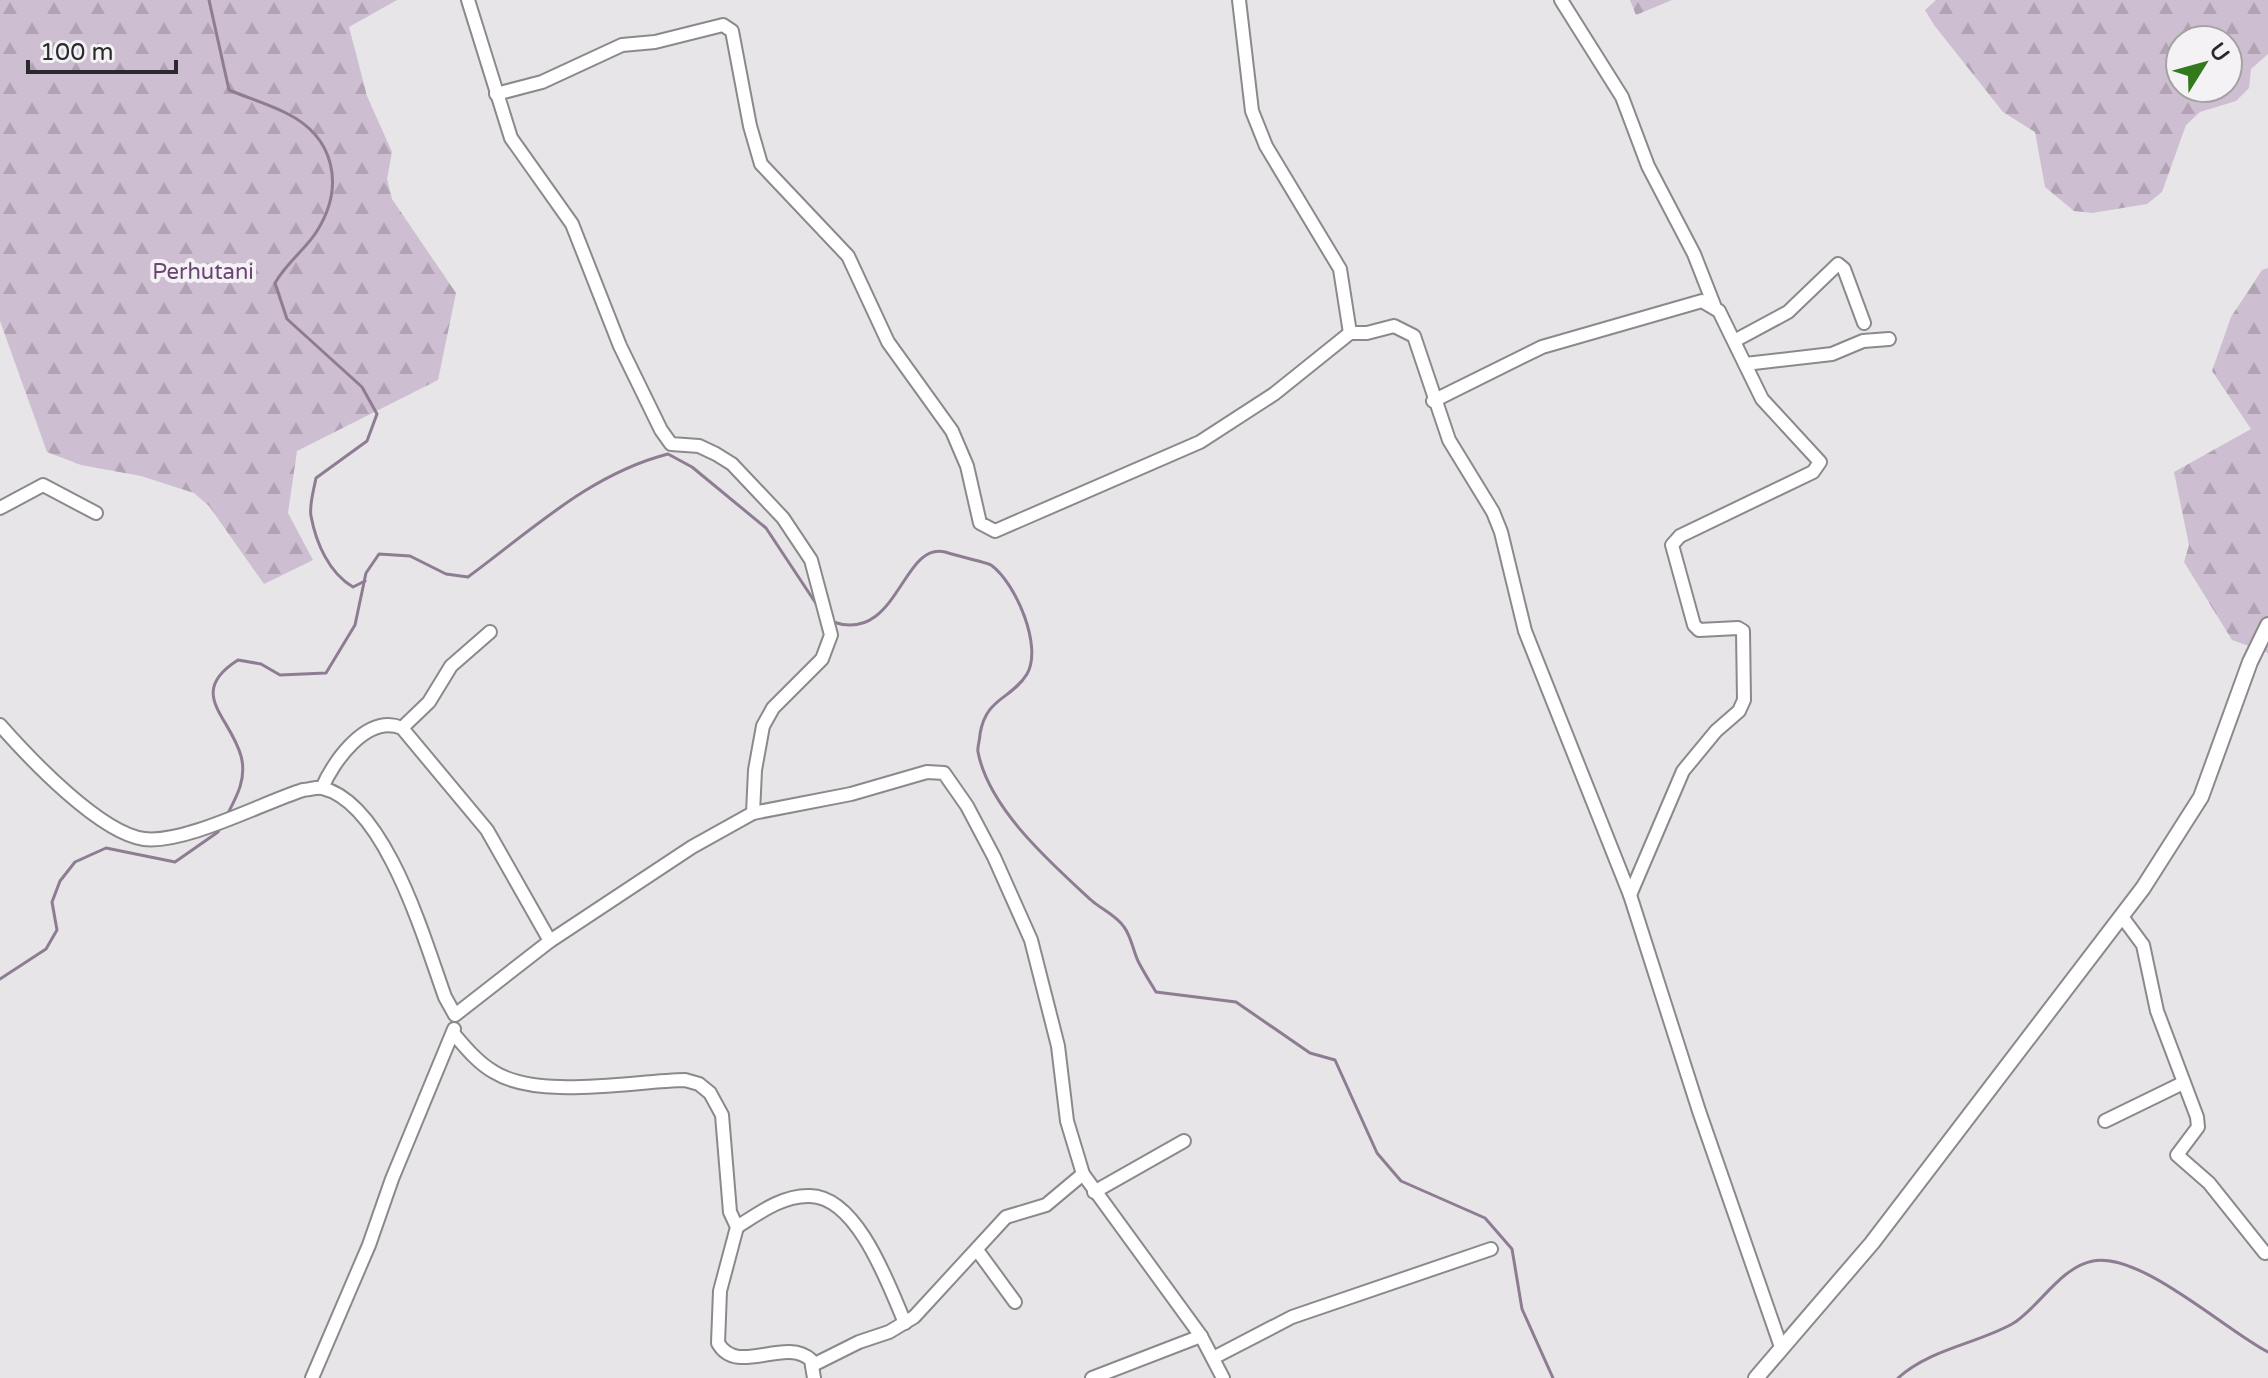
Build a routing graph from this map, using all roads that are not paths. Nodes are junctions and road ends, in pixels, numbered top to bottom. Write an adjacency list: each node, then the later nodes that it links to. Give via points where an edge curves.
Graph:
1 (468, 0): 4 (street)
2 (1239, 0): 7 (street, via 1252,111 1266,146 1340,269)
3 (1561, 0): 5 (street, via 1622,97 1648,166)
4 (496, 94): 7 (street, via 542,82 622,45 723,25 732,31 761,164 848,256 888,342 952,431 967,466 980,523 989,530 1184,451 1274,394); 19 (street, via 516,148 576,233 620,346 661,430 671,444 699,446 732,464 783,518 811,560 831,635 822,659 773,708 763,726)
5 (1714, 305): 9 (street); 11 (street, via 1702,301 1542,347)
6 (1864, 323): 9 (street, via 1838,264 1788,312)
7 (1350, 333): 11 (street, via 1394,326 1408,331 1419,346)
8 (1889, 339): 10 (street, via 1863,341 1832,354)
9 (1736, 340): 10 (street)
10 (1745, 364): 20 (street, via 1762,399 1818,457 1819,468 1680,536 1672,545 1694,625 1699,630 1743,631 1744,700 1683,771)
11 (1433, 401): 20 (street, via 1449,440 1493,512 1530,644)
12 (0, 508): 13 (street, via 43,485)
13 (96, 513)
14 (2268, 625): 21 (street, via 2201,797)
15 (490, 632): 17 (street, via 451,666 429,702)
16 (0, 725): 18 (street, via 110,828 147,840 196,830)
17 (402, 728): 18 (street, via 382,726 358,739 329,771); 22 (street, via 487,830)
18 (322, 788): 23 (street, via 356,810 385,848)
19 (753, 813): 22 (street); 28 (street, via 927,772 950,779 994,857 1031,940 1058,1046 1067,1121)
20 (1630, 895): 37 (street)
21 (2123, 918): 25 (street, via 2143,945 2157,1011); 37 (street, via 1872,1243)
22 (550, 941): 23 (street)
23 (455, 1015): 24 (street)
24 (453, 1033): 30 (street, via 491,1071 525,1085 685,1080 699,1084 722,1115 730,1212); 40 (street)
25 (2183, 1083): 26 (street); 33 (street, via 2198,1127 2177,1155 2209,1183)
26 (2105, 1121)
27 (1184, 1141): 29 (street)
28 (1083, 1174): 29 (street); 32 (street, via 1046,1205 1006,1217)
29 (1094, 1192): 36 (street)
30 (737, 1227): 35 (street, via 788,1199 811,1196 841,1208 871,1251); 39 (street, via 720,1291 718,1343 738,1358 796,1350)
31 (1491, 1249): 38 (street, via 1292,1317)
32 (977, 1250): 34 (street); 35 (street)
33 (2265, 1253)
34 (1015, 1302)
35 (905, 1323): 39 (street)
36 (1201, 1336): 38 (street); 41 (street)
37 (1781, 1347): 43 (street)
38 (1213, 1358): 42 (street)
39 (814, 1372)
40 (312, 1378)
41 (1092, 1378)
42 (1223, 1378)
43 (1756, 1378)

